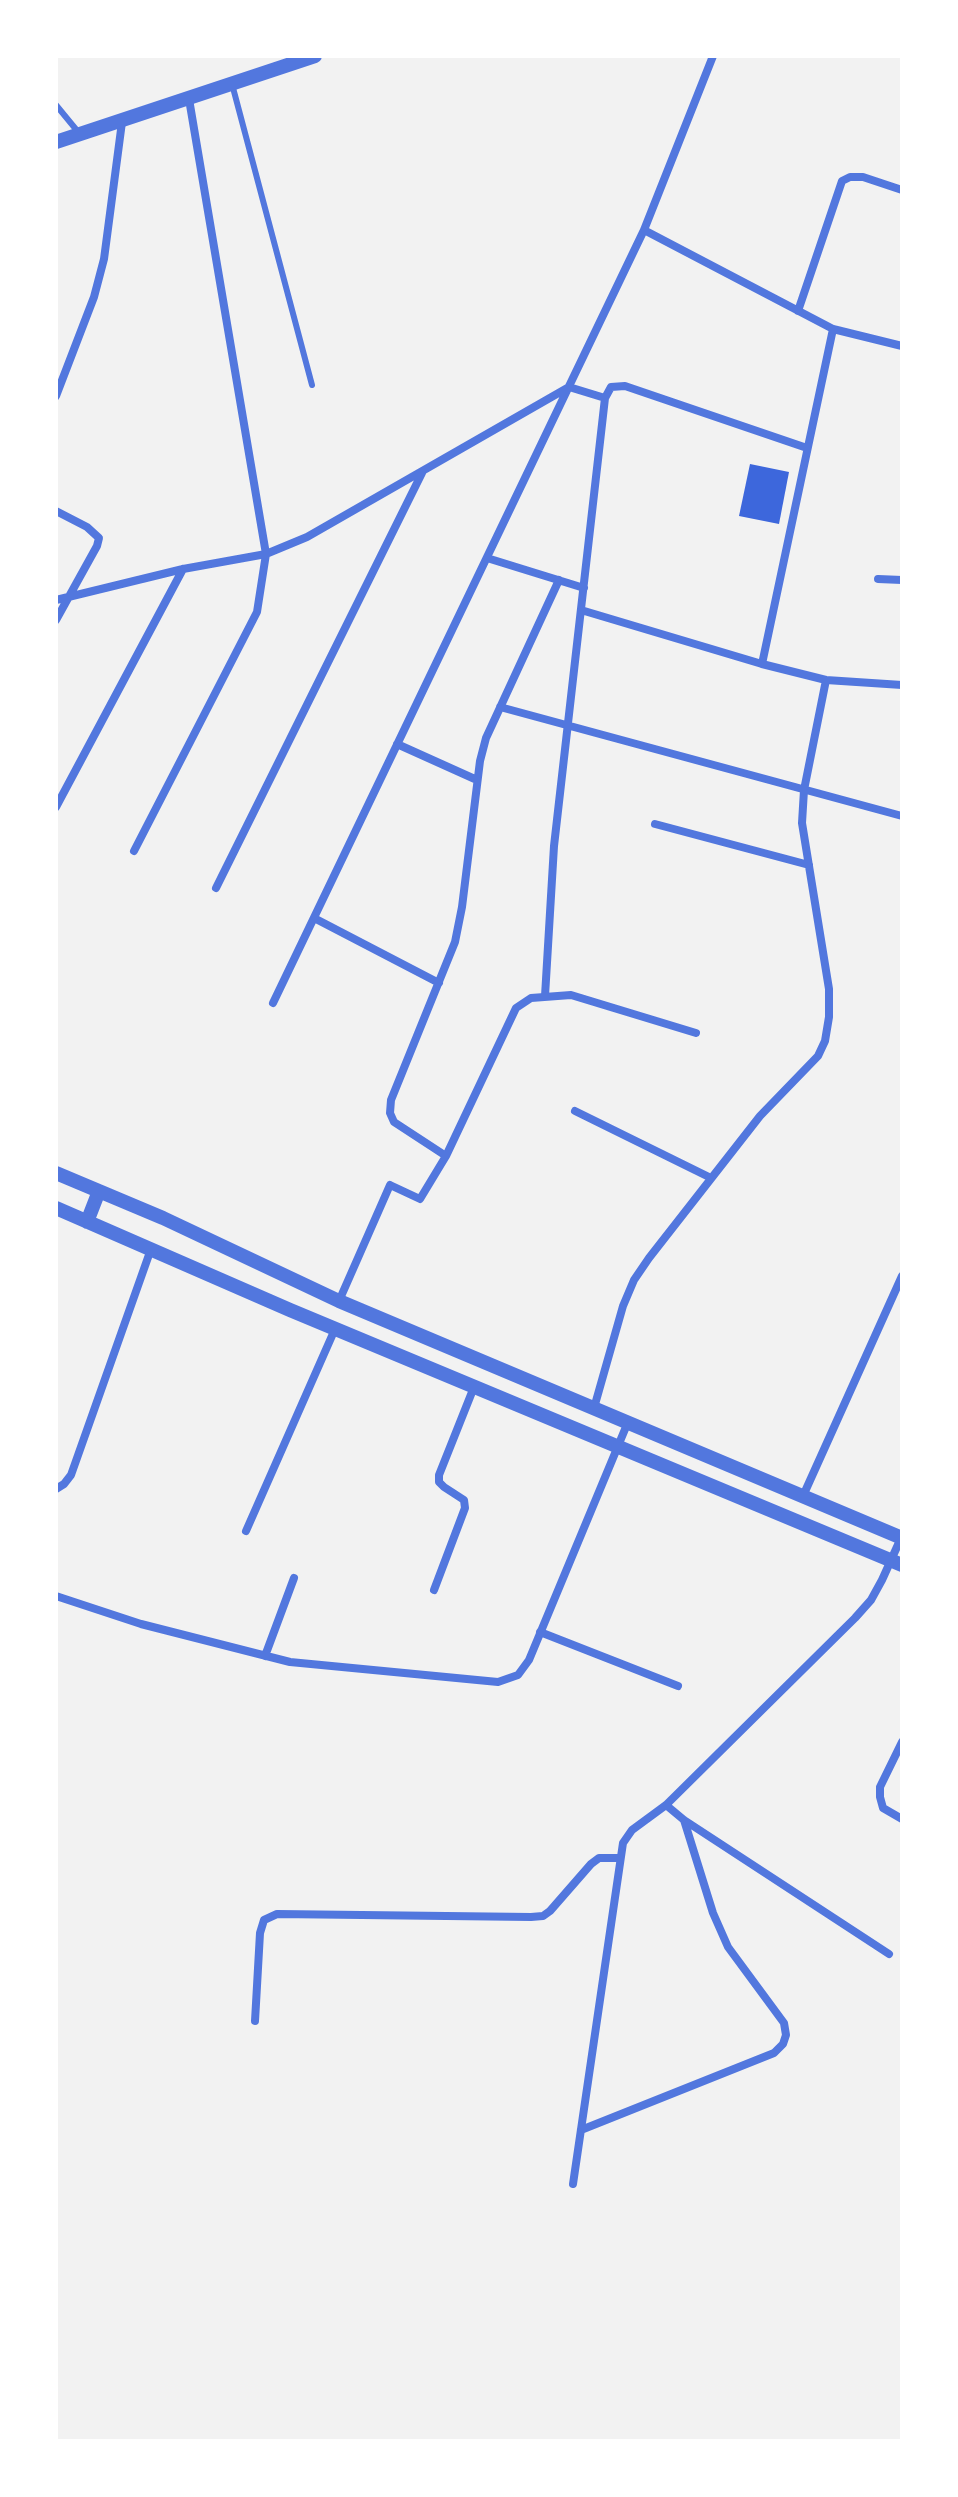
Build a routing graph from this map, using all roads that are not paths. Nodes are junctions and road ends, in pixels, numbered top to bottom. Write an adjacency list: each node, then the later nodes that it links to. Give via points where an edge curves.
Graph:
1 (315, 56): 3 (street)
2 (713, 56): 10 (street)
3 (232, 84): 4 (street); 14 (lane)
4 (189, 99): 6 (street); 21 (street)
5 (56, 105): 7 (lane)
6 (122, 122): 7 (street); 16 (street, via 104,259)
7 (80, 135): 8 (street)
8 (56, 142)
9 (902, 190): 11 (street, via 863,177 842,181)
10 (644, 230): 11 (street); 15 (street)
11 (798, 311): 12 (street)
12 (833, 329): 13 (street); 18 (street)
13 (902, 346)
14 (312, 385)
15 (569, 387): 17 (street); 19 (street); 22 (street)
16 (56, 396)
17 (605, 398): 18 (street, via 611,387 625,386); 27 (street)
18 (807, 448): 32 (street)
19 (423, 471): 21 (street, via 307,537); 45 (street)
20 (56, 511): 28 (street, via 99,538)
21 (266, 554): 23 (street); 43 (street, via 257,612)
22 (487, 558): 25 (street); 37 (street)
23 (183, 569): 28 (street); 40 (street)
24 (878, 579): 26 (street)
25 (559, 580): 27 (street); 35 (street)
26 (902, 580)
27 (584, 588): 30 (street)
28 (68, 597): 29 (street); 31 (street)
29 (56, 600)
30 (581, 610): 32 (street); 36 (street)
31 (56, 620)
32 (762, 664): 33 (street)
33 (826, 680): 34 (street); 39 (street)
34 (902, 685)
35 (500, 707): 36 (street); 38 (street, via 486,738)
36 (567, 725): 39 (street); 48 (street)
37 (397, 744): 38 (street); 46 (street)
38 (477, 780): 47 (street, via 462,907)
39 (804, 790): 41 (street); 44 (street, via 802,823)
40 (56, 807)
41 (902, 816)
42 (655, 824): 44 (street)
43 (134, 851)
44 (809, 865): 54 (street, via 829,989 825,1041 812,1064 760,1116)
45 (216, 888)
46 (314, 918): 47 (street); 49 (street)
47 (439, 983): 52 (street, via 390,1113 394,1122)
48 (545, 996): 50 (street, via 571,995); 52 (street, via 516,1008)
49 (273, 1003)
50 (696, 1033)
51 (575, 1111): 54 (street)
52 (446, 1156): 61 (street, via 420,1199 390,1185)
53 (56, 1173): 55 (street)
54 (711, 1178): 65 (street, via 634,1280)
55 (99, 1191): 57 (street); 60 (street)
56 (56, 1208): 57 (street)
57 (87, 1222): 58 (street)
58 (151, 1249): 62 (street); 68 (street, via 71,1475)
59 (902, 1276): 69 (street)
60 (303, 1284): 61 (street); 62 (street)
61 (339, 1301): 65 (street)
62 (290, 1310): 63 (street)
63 (335, 1329): 64 (street); 70 (street)
64 (474, 1387): 67 (street); 74 (street, via 439,1475 439,1482 459,1495 465,1508)
65 (594, 1408): 66 (street)
66 (628, 1422): 67 (street); 69 (street)
67 (618, 1447): 72 (street); 76 (street)
68 (56, 1489)
69 (803, 1496): 71 (street)
70 (246, 1531)
71 (902, 1538): 72 (street)
72 (897, 1562): 80 (street, via 855,1618)
73 (294, 1578): 77 (street)
74 (434, 1590)
75 (56, 1596): 77 (street)
76 (540, 1632): 77 (street, via 518,1675 498,1682); 78 (street)
77 (265, 1656)
78 (678, 1686)
79 (902, 1742): 81 (street, via 880,1787 883,1808)
80 (666, 1805): 82 (street); 83 (street, via 632,1830)
81 (902, 1819)
82 (684, 1820): 84 (street); 86 (street, via 728,1947 784,2023 786,2035 774,2053)
83 (620, 1858): 85 (street, via 599,1858 591,1864 543,1916 277,1914 264,1920 260,1933); 86 (street)
84 (889, 1954)
85 (255, 2021)
86 (581, 2130): 87 (street)
87 (573, 2184)

